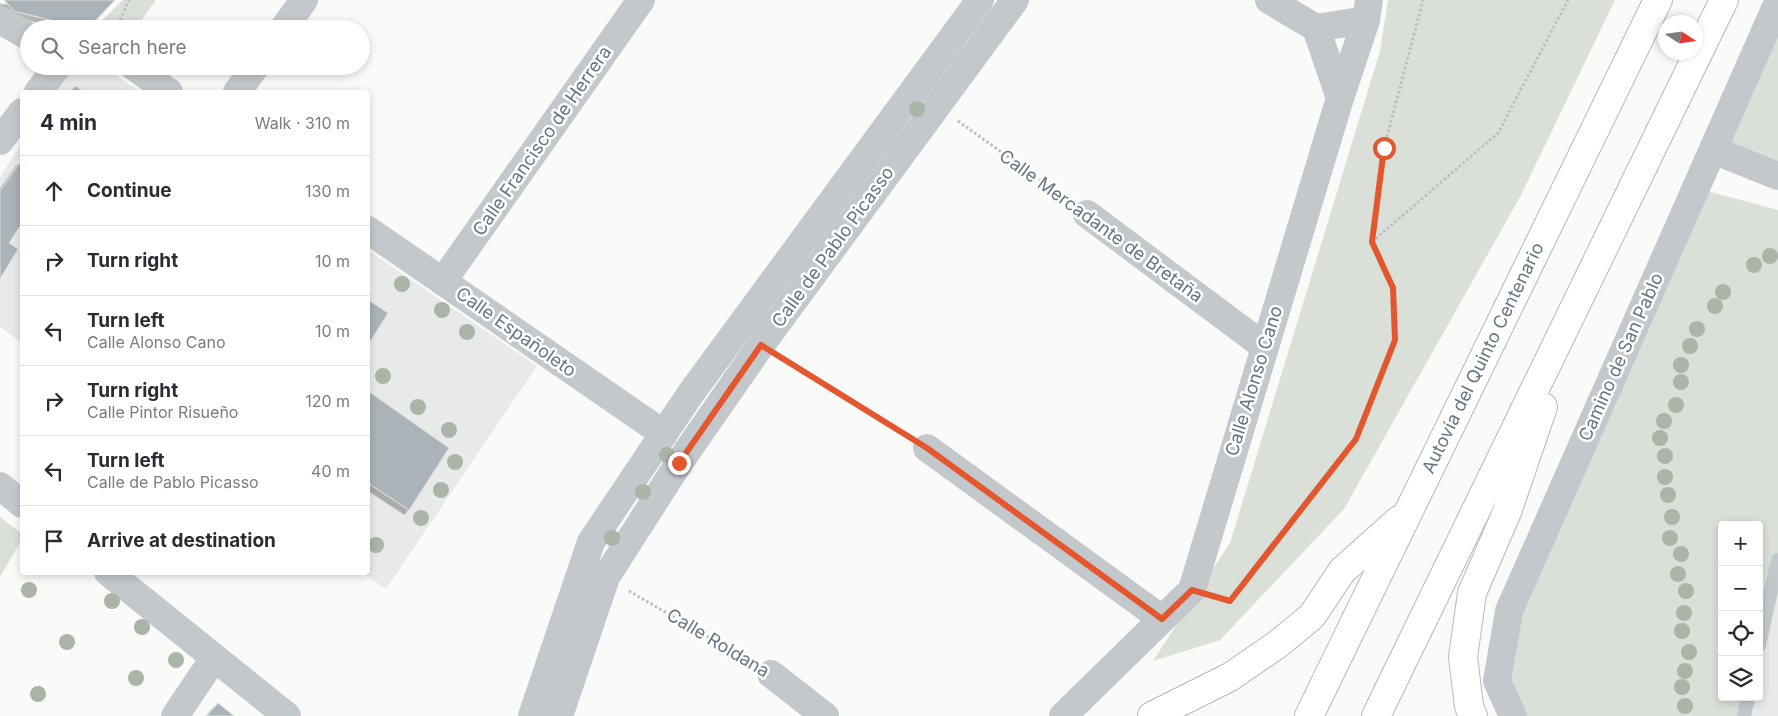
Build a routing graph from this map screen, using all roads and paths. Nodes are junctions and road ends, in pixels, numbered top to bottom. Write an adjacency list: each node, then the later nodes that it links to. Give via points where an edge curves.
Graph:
1 (129, 0): 14 (path)
2 (304, 0): 15 (street)
3 (641, 0): 33 (street, Calle Francisco de Herrera)
4 (980, 0): 37 (street, Calle de Pablo Picasso, via 838,190)
5 (1015, 0): 25 (street, Calle de Pablo Picasso)
6 (1269, 0): 16 (street)
7 (1423, 0): 32 (path, via 1384,148)
8 (1568, 0): 32 (path, via 1498,133)
9 (1658, 0): 41 (highway, Autovía del Quinto Centenario)
10 (1724, 0): 34 (highway)
11 (1778, 2): 28 (street, Camino de San Pablo)
12 (1368, 10): 16 (street); 24 (street, Calle Alonso Cano)
13 (0, 20): 17 (street)
14 (120, 20)
15 (290, 20)
16 (1316, 28): 24 (street)
17 (20, 32)
18 (51, 75): 21 (street)
19 (145, 75): 22 (street)
20 (249, 75): 23 (street)
21 (40, 90)
22 (166, 90)
23 (238, 90)
24 (1340, 98): 36 (street, Calle Alonso Cano)
25 (938, 105): 30 (path, Calle Mercadante de Bretaña); 35 (street, Calle de Pablo Picasso)
26 (20, 115): 27 (street)
27 (0, 141)
28 (1713, 150): 29 (street); 61 (street, Camino de San Pablo, via 1509,611 1497,682)
29 (1778, 176)
30 (1088, 214): 36 (street, Calle Mercadante de Bretaña)
31 (370, 231): 33 (street, Calle Españoleto)
32 (1372, 242): 45 (path, via 1393,288 1395,340 1356,439 1230,601)
33 (443, 281): 37 (street, Calle Españoleto)
34 (1582, 294): 59 (highway); 60 (highway, via 1507,512 1472,593 1463,657)
35 (761, 345): 38 (path); 44 (street, Calle de Pablo Picasso, via 708,418)
36 (1265, 347): 45 (street, Calle Alonso Cano)
37 (664, 434): 53 (street, Calle de Pablo Picasso, via 591,542)
38 (927, 448): 46 (street)
39 (0, 486): 40 (street)
40 (20, 502)
41 (1409, 510): 57 (highway, via 1342,571 1312,616 1278,644 1230,677); 58 (highway, Autovía del Quinto Centenario)
42 (1778, 560): 47 (lane)
43 (112, 575): 48 (street)
44 (606, 577): 49 (path, Calle Roldana); 54 (street, Calle de Pablo Picasso)
45 (1192, 590): 46 (street, Calle Alonso Cano)
46 (1162, 619): 56 (street, Calle Alonso Cano)
47 (1763, 627)
48 (214, 658): 51 (street); 52 (street)
49 (771, 674): 55 (street, Calle Roldana)
50 (1747, 701): 62 (lane)
51 (175, 716)
52 (287, 716)
53 (532, 716)
54 (559, 716)
55 (826, 716)
56 (1063, 716)
57 (1152, 716)
58 (1309, 716)
59 (1376, 716)
60 (1473, 716)
61 (1512, 716)
62 (1744, 716)

